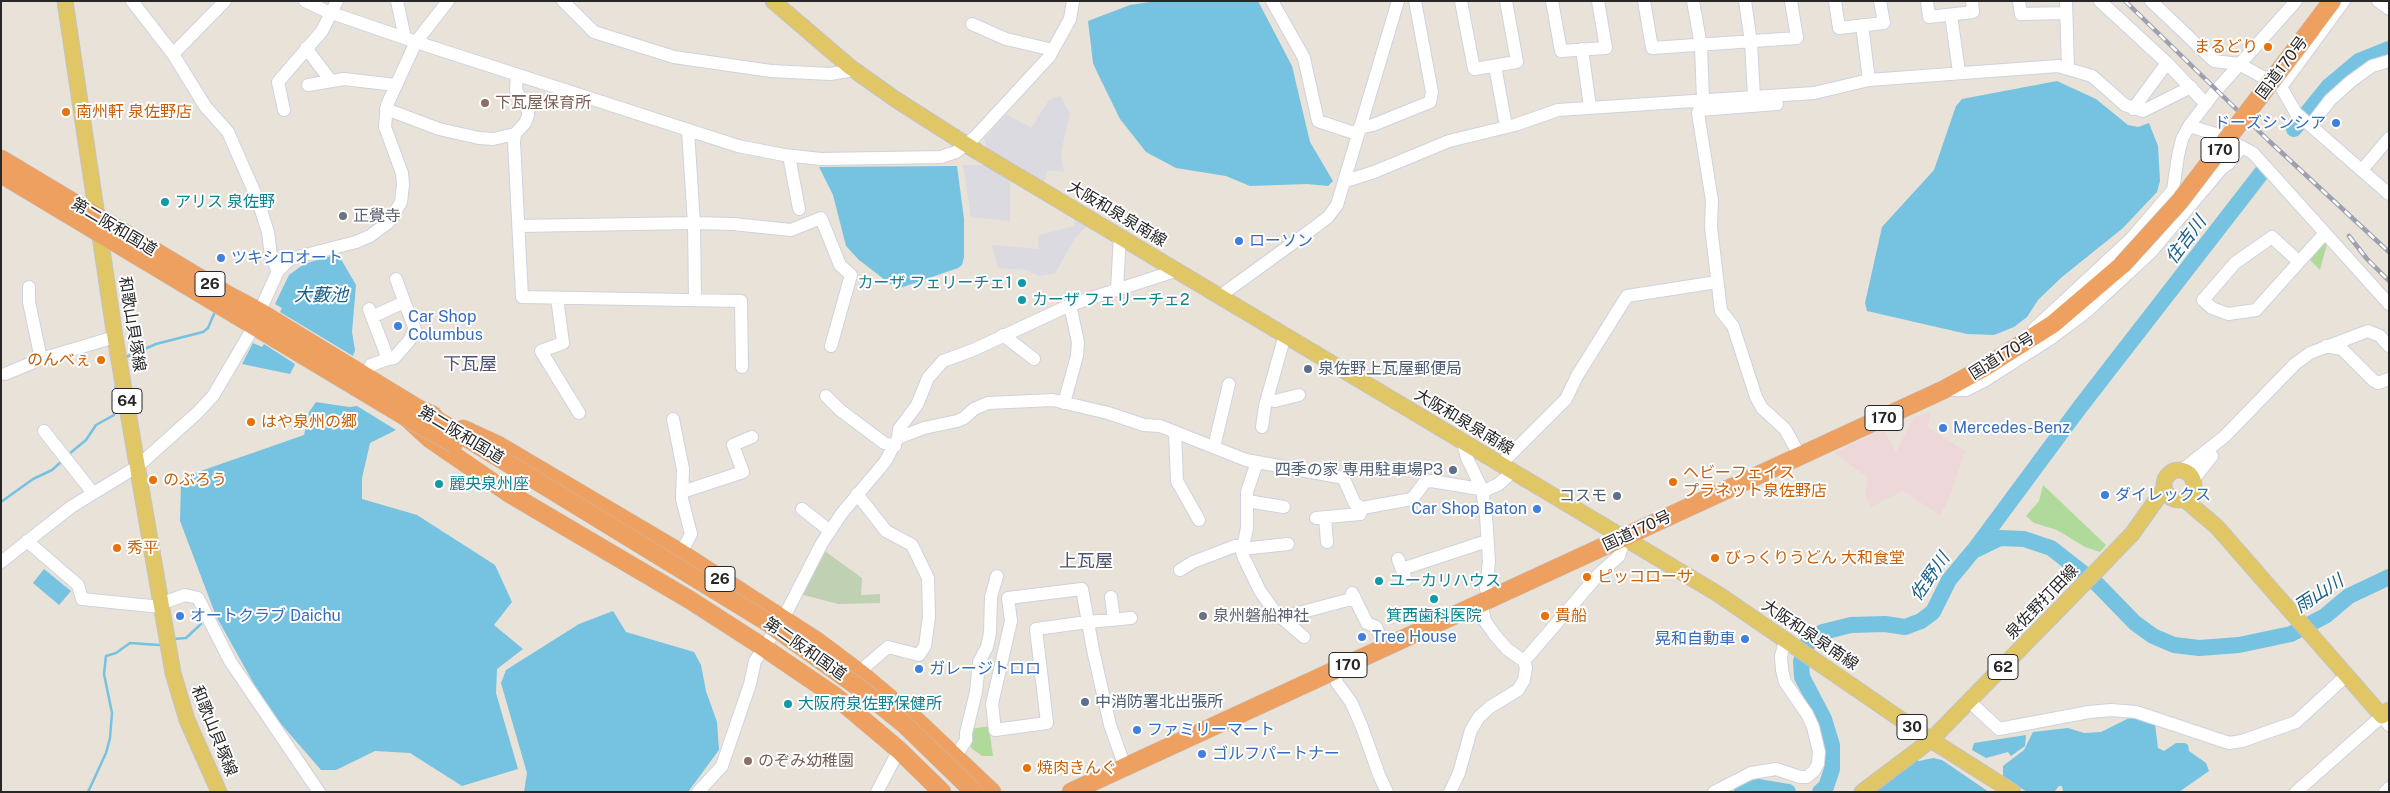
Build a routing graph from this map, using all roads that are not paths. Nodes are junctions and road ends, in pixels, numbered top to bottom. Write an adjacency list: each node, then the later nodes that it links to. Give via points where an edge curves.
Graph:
1 (65, 1): 85 (main road, 和歌山貝塚線 / 64)
2 (132, 1): 45 (street)
3 (225, 1): 45 (street)
4 (305, 1): 35 (street)
5 (337, 1): 35 (street)
6 (398, 1): 39 (street)
7 (448, 1): 39 (street)
8 (563, 1): 51 (street, via 594,32 628,40 674,57 771,71 830,74)
9 (773, 1): 51 (main road, 大阪和泉泉南線 / 30)
10 (1073, 1): 44 (street, via 1070,19)
11 (1272, 1): 72 (street, via 1304,58 1318,121)
12 (1398, 1): 72 (street)
13 (1415, 1): 72 (street, via 1432,92 1430,102)
14 (1461, 1): 49 (street, via 1474,69)
15 (1506, 1): 49 (street, via 1517,62)
16 (1552, 1): 43 (street, via 1561,51)
17 (1598, 1): 43 (street, via 1606,48)
18 (1644, 1): 41 (street, via 1652,48)
19 (1693, 1): 41 (street)
20 (1745, 1): 40 (street)
21 (1791, 1): 40 (street, via 1797,38)
22 (1835, 1): 38 (street, via 1839,28)
23 (1880, 1): 38 (street, via 1884,22)
24 (1927, 1): 36 (street, via 1930,17)
25 (1972, 1): 36 (street, via 1973,12)
26 (2019, 1): 33 (street, via 2021,14)
27 (2100, 1): 47 (street)
28 (2151, 1): 48 (street, via 2214,61)
29 (2296, 1): 48 (street)
30 (2332, 1): 109 (highway, 国道170号 / 170, bridge, via 2180,202 2122,265 2053,324)
31 (2344, 1): 59 (street)
32 (2378, 1): 34 (street)
33 (2066, 7): 50 (street)
34 (2389, 9)
35 (331, 13): 39 (street); 42 (street, via 322,31)
36 (1951, 15): 52 (street)
37 (972, 24): 44 (street, via 1006,39)
38 (1862, 25): 54 (street)
39 (411, 40): 53 (street); 57 (street)
40 (1752, 42): 41 (street); 60 (street)
41 (1701, 46): 63 (street)
42 (306, 48): 55 (street); 67 (street, via 278,82)
43 (1582, 49): 64 (street)
44 (1053, 50): 75 (street)
45 (173, 54): 91 (street, via 205,106 228,132 257,198 268,232 271,256)
46 (2389, 61): 68 (street, via 2372,66 2350,82 2330,100)
47 (2167, 63): 58 (street); 66 (street)
48 (2239, 64): 59 (street); 62 (street)
49 (1495, 66): 69 (street)
50 (2068, 68): 52 (street); 66 (street, via 2092,76)
51 (854, 70): 75 (main road, 大阪和泉泉南線 / 30)
52 (1959, 72): 54 (street)
53 (517, 75): 71 (street); 73 (street, via 516,90 528,116)
54 (1869, 80): 60 (street, via 1814,93)
55 (331, 81): 56 (street); 57 (street, via 344,79)
56 (308, 85)
57 (396, 85): 65 (street)
58 (2191, 87): 62 (street); 66 (street, via 2143,111)
59 (2281, 87): 68 (street, via 2296,113)
60 (1754, 97): 63 (street)
61 (1777, 104): 63 (street)
62 (2206, 104): 70 (street)
63 (1701, 105): 64 (street); 93 (street)
64 (1590, 108): 69 (street, via 1558,110)
65 (386, 109): 73 (street, via 439,129 479,138 493,140); 91 (street, via 385,126 402,173 401,202 396,214 370,236 290,259)
66 (2133, 109)
67 (284, 110)
68 (2311, 125): 79 (street)
69 (1506, 126): 81 (street, via 1449,140)
70 (2189, 126): 76 (street, via 2219,135); 109 (street, via 2182,139 2173,190 2131,239)
71 (688, 131): 77 (street, via 738,146); 84 (street)
72 (1358, 131): 81 (street)
73 (516, 134): 86 (street)
74 (2389, 138): 79 (street)
75 (966, 144): 77 (street, via 941,157 821,159); 88 (main road, 大阪和泉泉南線 / 30)
76 (2242, 147): 87 (street, via 2253,153); 118 (street, via 2152,251 2086,312 1984,381 1966,390)
77 (789, 156): 83 (street)
78 (1, 159): 85 (highway, 第二阪和国道 / 26)
79 (2362, 170): 82 (street)
80 (1, 174): 85 (highway, 第二阪和国道 / 26)
81 (1346, 181): 96 (street, via 1337,205 1328,217)
82 (2389, 194)
83 (800, 209)
84 (694, 223): 86 (street); 98 (street); 106 (street, via 791,230 821,218 840,265 851,275)
85 (100, 226): 102 (highway, 第二阪和国道 / 26); 105 (main road, 和歌山貝塚線 / 64)
86 (519, 226): 97 (street, via 522,297)
87 (2325, 233): 89 (street); 100 (street)
88 (1120, 236): 90 (main road, 大阪和泉泉南線 / 30); 95 (street)
89 (2298, 261): 89 (street, via 2256,310 2228,314 2212,308 2203,300 2236,263 2272,237)
90 (1178, 270): 95 (street); 96 (main road, 大阪和泉泉南線 / 30)
91 (278, 271): 102 (street)
92 (396, 280): 99 (street)
93 (1717, 282): 133 (street, via 1721,311 1733,326 1756,397 1762,408 1785,429); 136 (street, via 1627,296 1566,399)
94 (29, 287): 111 (street)
95 (1117, 289): 101 (street)
96 (1220, 296): 104 (main road, 大阪和泉泉南線 / 30)
97 (557, 298): 98 (street); 124 (street, via 563,343 541,351)
98 (695, 300): 113 (street, via 741,301)
99 (404, 302): 110 (street, via 415,330 394,358); 110 (street, via 371,313 373,333)
100 (2389, 304)
101 (1070, 305): 103 (street); 122 (street, via 1078,349)
102 (257, 318): 115 (highway, 第二阪和国道 / 26); 123 (highway, 第二阪和国道 / 26); 135 (street, via 213,396)
103 (1002, 335): 112 (street); 130 (street, via 951,358 935,369 917,405 899,429)
104 (1285, 335): 121 (street); 131 (main road, 大阪和泉泉南線 / 30)
105 (115, 336): 111 (street); 135 (main road, 和歌山貝塚線 / 64)
106 (831, 346)
107 (2326, 346): 108 (street, via 2368,331 2380,336); 116 (street, via 2342,349 2372,380 2378,383); 137 (street, via 2295,364 2224,437)
108 (2389, 346)
109 (2012, 350): 118 (highway, 国道170号 / 170)
110 (388, 358): 115 (street, via 371,365)
111 (41, 359): 114 (street)
112 (1034, 359)
113 (742, 367)
114 (5, 374)
115 (365, 375): 123 (highway, 第二阪和国道 / 26)
116 (2389, 379)
117 (1229, 384): 132 (street)
118 (1943, 390): 133 (highway, 国道170号 / 170)
119 (1299, 395): 121 (street, via 1275,401)
120 (826, 396): 130 (street, via 856,416 884,443)
121 (1268, 399): 126 (street)
122 (1064, 402): 128 (street); 130 (street, via 1035,399 988,403 974,408 957,421 924,428)
123 (413, 413): 156 (highway, 26, via 498,445); 171 (highway, 26, via 430,439 510,494); 189 (highway, 第二阪和国道 / 26, bridge, via 773,639 896,732); 190 (highway, 第二阪和国道 / 26, bridge, via 767,622 904,724)
124 (579, 413)
125 (673, 419): 140 (street, via 684,470)
126 (1262, 426)
127 (44, 431): 141 (street)
128 (1175, 432): 132 (street); 147 (street, via 1177,480)
129 (752, 437): 140 (street, via 733,445 743,472)
130 (896, 442): 142 (street, via 885,462)
131 (1463, 442): 136 (main road, 大阪和泉泉南線 / 30); 138 (street)
132 (1214, 447): 134 (street)
133 (1800, 456): 150 (highway, 国道170号 / 170)
134 (1257, 462): 143 (street); 145 (street, via 1339,476 1344,479 1356,504)
135 (138, 466): 141 (street); 163 (main road, 和歌山貝塚線 / 64)
136 (1507, 467): 138 (street, via 1499,484); 150 (main road, 大阪和泉泉南線 / 30)
137 (2186, 487): 139 (main road, via 2168,495); 139 (main road, 泉佐野打田線 / 62, via 2170,473 2164,480); 149 (main road, 泉佐野打田線 / 62); 176 (main road)
138 (1482, 489): 145 (street, via 1431,481 1425,482 1412,499); 152 (street)
139 (2164, 489): 149 (main road, 泉佐野打田線 / 62)
140 (682, 492): 156 (street, via 691,534)
141 (93, 493): 151 (street)
142 (857, 494): 148 (street); 175 (street, via 886,532 912,545 928,578 930,618 926,646 919,655 888,647)
143 (1247, 501): 144 (street); 155 (street)
144 (1284, 506)
145 (1362, 508): 153 (street, via 1360,514 1320,518)
146 (802, 509): 148 (street)
147 (1199, 520)
148 (830, 531): 166 (street)
149 (2132, 534): 177 (main road, 泉佐野打田線 / 62)
150 (1625, 537): 162 (highway, 国道170号 / 170); 170 (main road, 大阪和泉泉南線 / 30); 173 (street, via 1619,556 1599,574)
151 (27, 541): 157 (street); 163 (street, via 78,585 82,599)
152 (1488, 541): 158 (street, via 1437,552); 162 (street)
153 (1327, 542)
154 (1288, 544): 155 (street)
155 (1243, 547): 159 (street, via 1235,546); 165 (street, via 1251,575)
156 (681, 553): 166 (highway, 26)
157 (1, 562)
158 (1402, 569)
159 (1180, 570)
160 (997, 576): 181 (street, via 991,597 990,632 979,662 966,740)
161 (1112, 597): 167 (street)
162 (1485, 600): 172 (highway, 国道170号 / 170); 173 (street, via 1485,621 1507,649)
163 (160, 606): 185 (main road, 和歌山貝塚線 / 64, via 173,673 187,720); 186 (street, via 186,595 198,598 230,661)
164 (1131, 618): 167 (street)
165 (1280, 618): 169 (street); 172 (street, via 1312,614 1353,594 1367,623 1376,627)
166 (783, 619): 171 (street); 175 (highway, 26)
167 (1114, 620): 168 (street)
168 (1088, 622): 168 (street, via 1082,589 1008,598 1011,621 992,704 995,730 1047,723 1036,629); 182 (street, via 1110,725)
169 (1304, 636)
170 (1790, 642): 179 (main road, 大阪和泉泉南線 / 30); 195 (street, via 1781,656 1782,670 1785,682 1810,721 1819,752 1814,772 1807,777 1776,769 1759,770)
171 (763, 646): 180 (highway, 26, via 834,696); 183 (street, via 755,661 722,766)
172 (1385, 648): 174 (highway, 国道170号 / 170)
173 (1524, 661): 194 (street, via 1524,680 1518,690 1490,707 1471,730)
174 (1334, 671): 182 (highway, 国道170号 / 170); 193 (street, via 1337,683 1362,727)
175 (861, 674): 181 (highway, 26)
176 (2347, 675): 177 (street, via 2296,722 2229,743 2136,712 2112,710 1999,729); 178 (main road)
177 (1970, 702): 179 (main road, 泉佐野打田線 / 62)
178 (2386, 717): 198 (street)
179 (1931, 740): 196 (main road, 泉佐野打田線 / 62); 197 (main road, 大阪和泉泉南線 / 30)
180 (899, 750): 187 (street); 188 (highway, 26)
181 (956, 756): 191 (highway, 26)
182 (1125, 767): 192 (highway, 国道170号 / 170)
183 (702, 788)
184 (2389, 788): 199 (street)
185 (219, 792)
186 (319, 792)
187 (877, 792)
188 (942, 792)
189 (959, 792)
190 (974, 792)
191 (992, 792)
192 (1071, 792)
193 (1387, 792)
194 (1450, 792)
195 (1714, 792)
196 (1862, 792)
197 (2013, 792)
198 (2296, 792)
199 (2385, 792)

